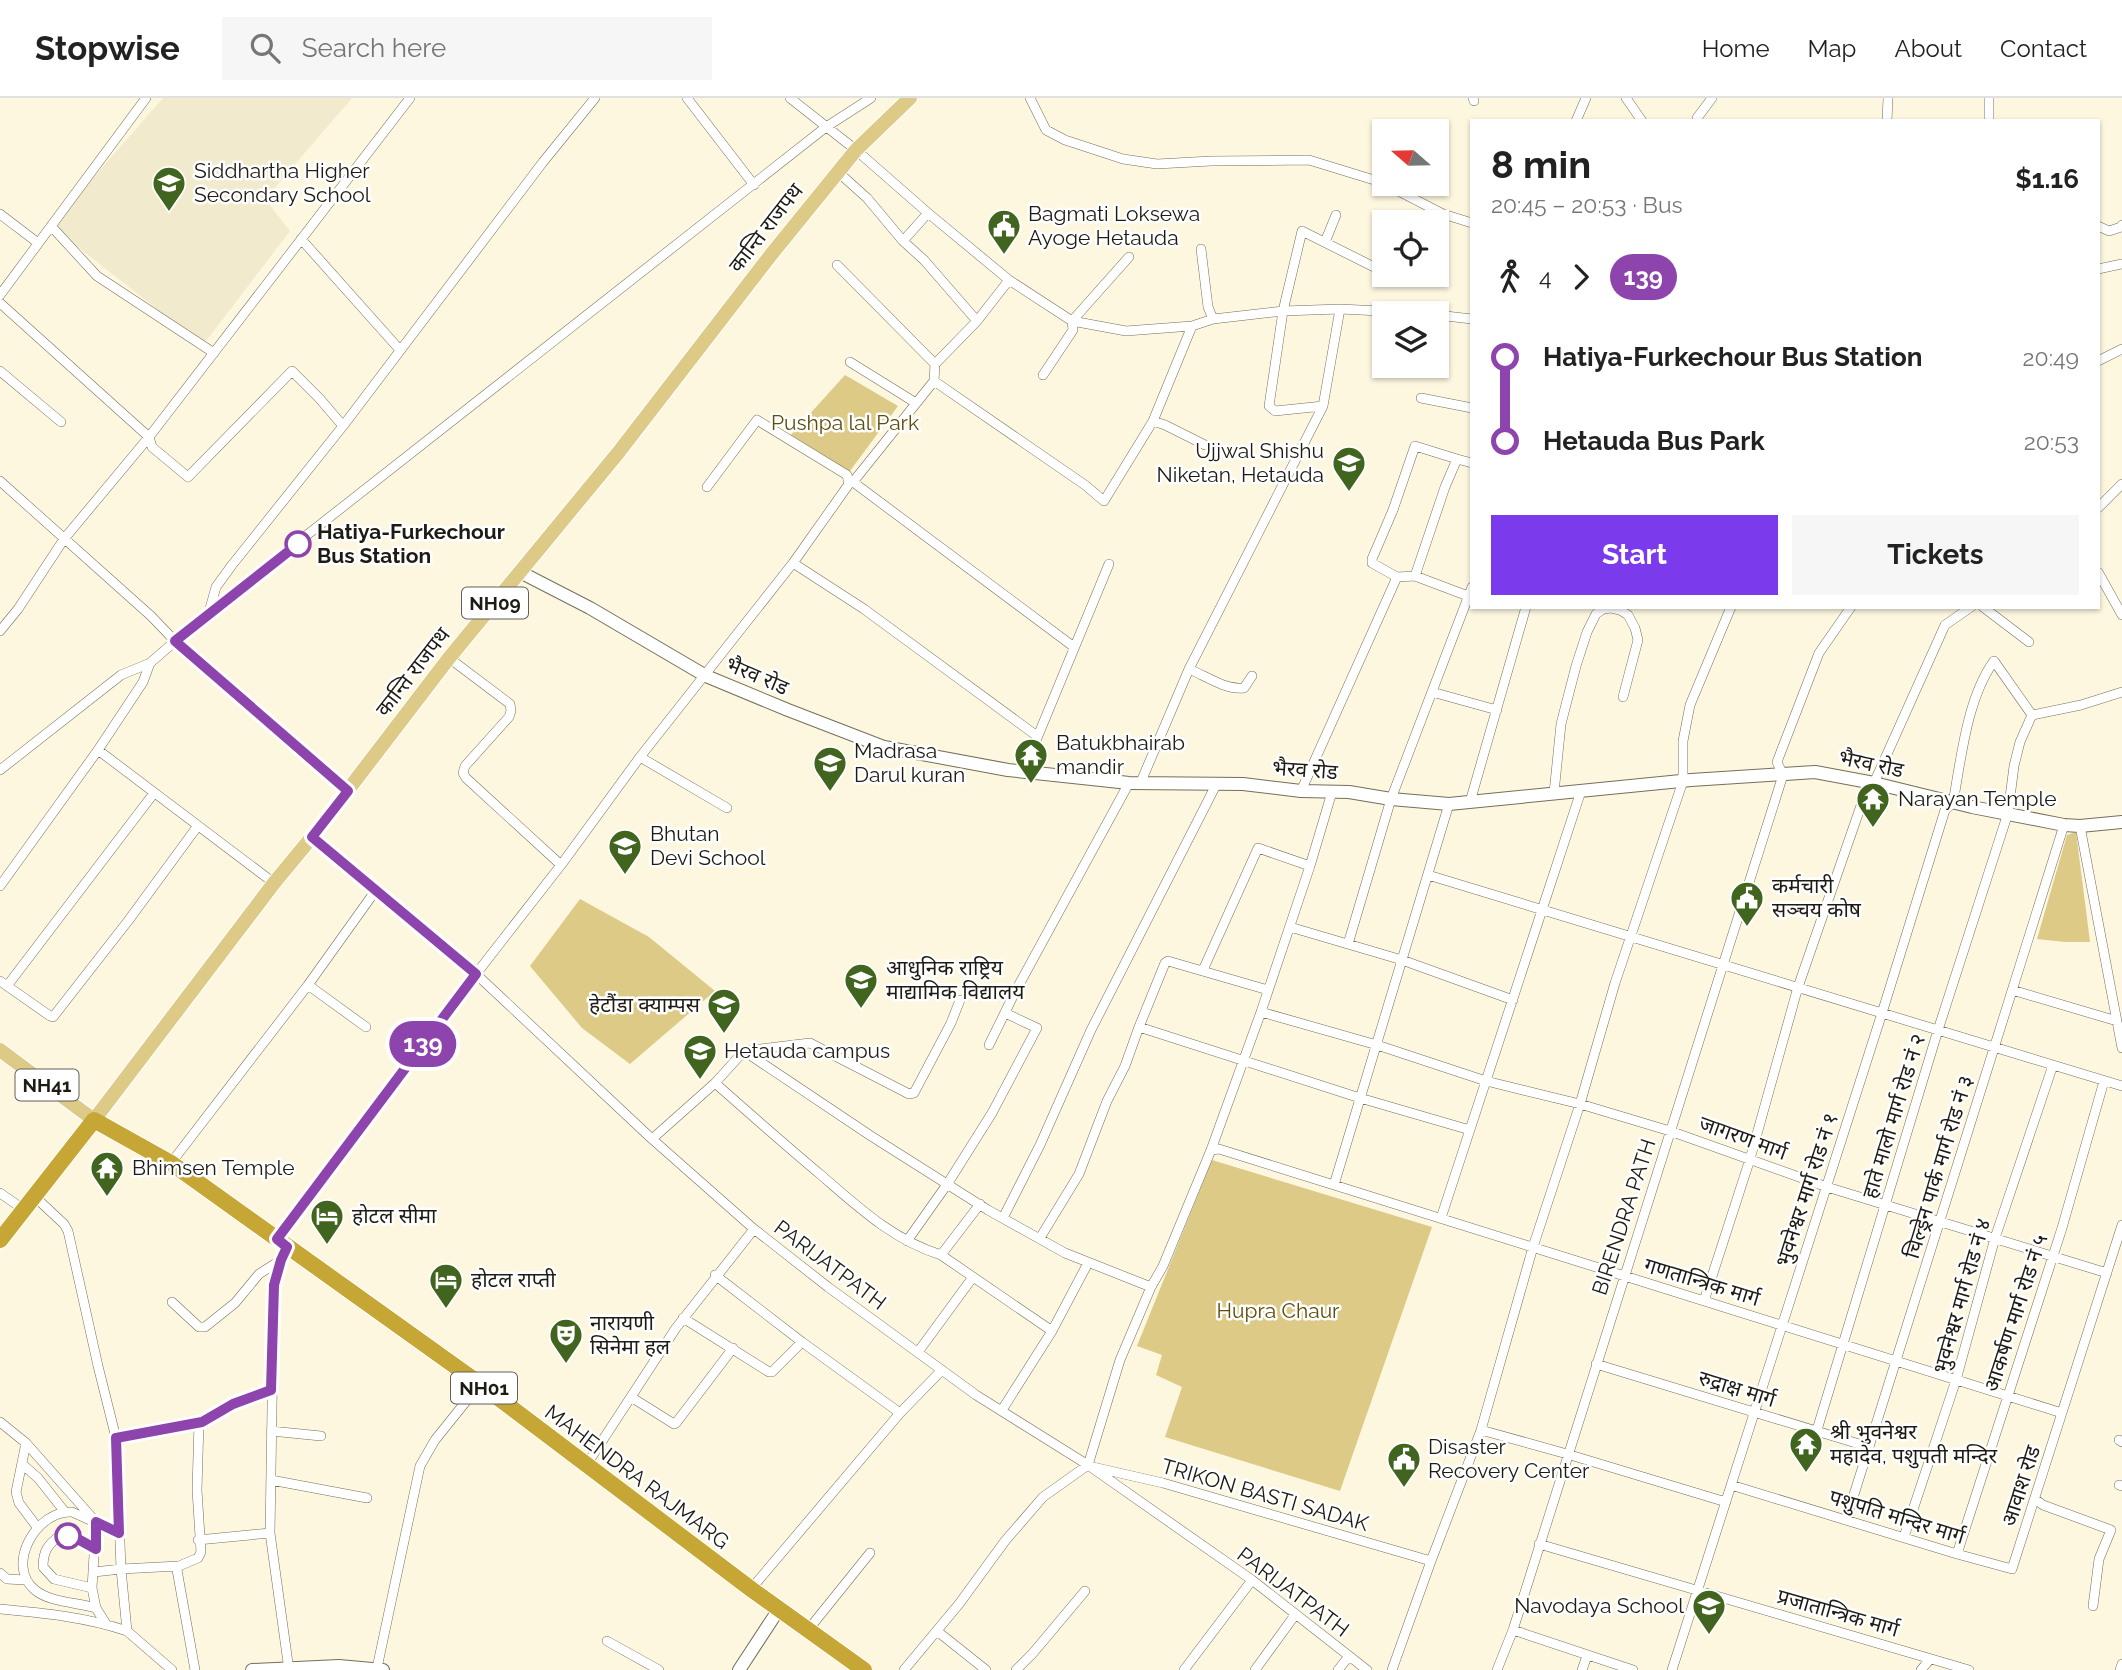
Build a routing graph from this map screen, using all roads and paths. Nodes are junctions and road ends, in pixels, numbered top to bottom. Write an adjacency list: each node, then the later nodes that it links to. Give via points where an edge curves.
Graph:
1 (146, 98): 30 (street)
2 (410, 98): 32 (street)
3 (595, 98): 55 (street)
4 (687, 98): 23 (street)
5 (790, 98): 19 (street)
6 (871, 98): 19 (street)
7 (911, 98): 20 (main road, कान्ति राजपथ / NH09)
8 (1030, 98): 22 (street, via 1046,130 1123,159 1157,164 1309,160)
9 (1586, 98): 14 (street)
10 (1626, 98): 15 (street)
11 (1712, 98): 16 (street)
12 (1888, 98): 17 (street)
13 (1989, 98): 18 (street)
14 (1577, 119)
15 (1641, 119)
16 (1698, 119)
17 (1887, 119)
18 (1989, 119)
19 (826, 127): 20 (street); 23 (street)
20 (856, 150): 21 (main road, कान्ति राजपथ / NH09); 25 (street)
21 (838, 172): 33 (street); 82 (main road, कान्ति राजपथ / NH09)
22 (1372, 179)
23 (754, 185): 94 (street)
24 (1409, 196): 28 (street, via 1443,215)
25 (928, 213): 33 (street); 42 (street)
26 (0, 214): 35 (street)
27 (1336, 215): 34 (street)
28 (1470, 222)
29 (2122, 225): 31 (street, via 2109,231)
30 (51, 226): 35 (street); 56 (street, via 97,276)
31 (2100, 227)
32 (301, 239): 55 (street); 56 (street)
33 (903, 241): 51 (street)
34 (1325, 242): 40 (street); 46 (street, via 1301,231)
35 (38, 243): 43 (street)
36 (1201, 249): 49 (street)
37 (1129, 257): 52 (street)
38 (2122, 264): 41 (street)
39 (837, 265): 59 (street)
40 (1372, 266)
41 (2100, 268)
42 (1009, 280): 51 (street); 52 (street)
43 (0, 295)
44 (0, 303): 70 (street)
45 (1340, 309): 46 (street); 47 (street); 65 (street)
46 (1283, 311): 49 (street); 65 (street, via 1269,406 1275,411)
47 (1372, 311)
48 (1449, 316): 50 (street)
49 (1213, 319): 53 (street)
50 (1470, 319)
51 (977, 321): 59 (street)
52 (1072, 321): 53 (street, via 1126,331); 61 (street, via 1073,330)
53 (1192, 326): 67 (street)
54 (2122, 349): 57 (street)
55 (400, 350): 69 (street)
56 (214, 353): 70 (street)
57 (2100, 360)
58 (849, 362): 64 (street)
59 (935, 364): 62 (street)
60 (0, 371): 68 (street)
61 (1043, 375)
62 (934, 381): 64 (street); 67 (street, via 1104,501)
63 (1421, 398): 66 (street)
64 (916, 403): 75 (street)
65 (1323, 406): 102 (street)
66 (1470, 408)
67 (1153, 421): 71 (street)
68 (61, 422)
69 (343, 426): 70 (street, via 292,371 188,477 152,447); 94 (street, via 216,587)
70 (149, 437): 79 (street)
71 (1205, 445)
72 (1457, 459): 73 (street); 83 (street); 85 (street, via 1415,446 1372,563)
73 (1470, 462)
74 (0, 481): 79 (street)
75 (851, 483): 77 (street, via 847,475 757,420); 80 (street); 99 (street)
76 (2122, 484): 78 (street)
77 (708, 487)
78 (2100, 506)
79 (64, 539): 96 (street); 97 (street)
80 (793, 563): 103 (street); 110 (street, via 864,609)
81 (1109, 564): 99 (street)
82 (520, 572): 100 (main road, कान्ति राजपथ / NH09); 103 (main road, भैरव रोड)
83 (1415, 576): 85 (street); 86 (street)
84 (2100, 576): 95 (street)
85 (1397, 577): 120 (street)
86 (1470, 592): 105 (street)
87 (1525, 609): 108 (street)
88 (1608, 609): 125 (street, via 1596,614 1576,666 1561,724)
89 (1616, 609): 107 (street, via 1628,615 1638,640)
90 (1730, 609): 116 (street, via 1690,705 1683,741)
91 (1850, 609): 115 (street, BIRENDRA PATH, via 1819,653 1777,762)
92 (1968, 609): 119 (street, via 1945,625)
93 (1986, 609): 98 (street)
94 (209, 612): 97 (street)
95 (2122, 615)
96 (0, 631)
97 (175, 641): 101 (street); 121 (street)
98 (2029, 642)
99 (1074, 646): 110 (street)
100 (449, 658): 121 (main road, कान्ति राजपथ / NH09); 137 (street, via 510,704 511,711 463,773)
101 (150, 663): 111 (street); 113 (street, via 121,675)
102 (1189, 668): 104 (street, via 1238,689); 117 (street)
103 (706, 676): 112 (street); 114 (main road, भैरव रोड, via 884,747)
104 (1252, 676)
105 (1432, 692): 108 (street); 126 (street)
106 (2122, 692): 109 (street)
107 (1623, 697)
108 (1497, 710): 127 (street)
109 (2032, 715): 128 (street, भुवनेश्वर मार्ग रोड नं १, via 1994,661 1968,725); 131 (street, हाते मालो मार्ग रोड नं २, via 2020,741)
110 (1037, 736): 114 (street)
111 (97, 750): 124 (street); 141 (street)
112 (640, 757): 130 (street); 137 (street)
113 (0, 770)
114 (1023, 772): 117 (main road, भैरव रोड)
115 (1783, 775): 116 (main road, भैरव रोड); 119 (main road, भैरव रोड, via 1815,772); 148 (street, BIRENDRA PATH)
116 (1683, 781): 122 (main road, भैरव रोड); 145 (street)
117 (1134, 783): 118 (main road, भैरव रोड); 159 (street)
118 (1217, 783): 120 (main road, भैरव रोड); 194 (street, via 1091,1030)
119 (1874, 783): 128 (main road, भैरव रोड); 153 (street, via 1865,794)
120 (1301, 790): 123 (main road, भैरव रोड)
121 (348, 791): 136 (main road, कान्ति राजपथ / NH09)
122 (1581, 791): 125 (main road, भैरव रोड); 143 (street)
123 (1332, 792): 126 (main road, भैरव रोड); 138 (street)
124 (154, 793): 135 (street); 151 (street)
125 (1554, 793): 127 (main road, भैरव रोड)
126 (1391, 799): 129 (main road, भैरव रोड); 146 (street)
127 (1470, 802): 129 (main road, भैरव रोड)
128 (1954, 803): 131 (main road, भैरव रोड); 160 (street, भुवनेश्वर मार्ग रोड नं १, via 1945,810)
129 (1449, 804): 139 (street)
130 (727, 808)
131 (2008, 813): 133 (main road, भैरव रोड); 164 (street, हाते मालो मार्ग रोड नं २)
132 (2122, 822): 134 (main road, भैरव रोड)
133 (2064, 825): 134 (main road, भैरव रोड); 155 (street, चिल्ड्रेन पार्क मार्ग रोड नं ३)
134 (2080, 826): 161 (street)
135 (197, 827): 140 (street); 151 (street, via 56,1014 50,1016)
136 (312, 837): 140 (main road, कान्ति राजपथ / NH09); 142 (street, PARIJATPATH)
137 (561, 865): 150 (street)
138 (1310, 866): 144 (street); 149 (street, via 1258,848)
139 (1428, 874): 143 (street); 147 (street)
140 (274, 883): 179 (main road, कान्ति राजपथ / NH09)
141 (0, 886)
142 (376, 890): 150 (street, PARIJATPATH); 152 (street)
143 (1542, 909): 145 (street); 157 (street)
144 (1290, 927): 146 (street); 154 (street)
145 (1631, 936): 148 (street); 178 (street)
146 (1348, 944): 147 (street)
147 (1402, 960): 157 (street); 166 (street)
148 (1723, 965): 153 (street); 181 (street, BIRENDRA PATH)
149 (1203, 970): 154 (street); 163 (street, via 1165,963)
150 (476, 974): 182 (street, PARIJATPATH); 204 (street)
151 (4, 984)
152 (307, 985): 162 (street); 185 (street)
153 (1798, 988): 160 (street); 184 (street)
154 (1268, 990): 158 (street)
155 (2012, 990): 161 (street); 167 (street, चिल्ड्रेन पार्क मार्ग रोड नं ३)
156 (960, 1000): 170 (street, via 914,1093 810,1043)
157 (1513, 1000): 174 (street)
158 (1261, 1012): 166 (street, जागरण मार्ग); 171 (street)
159 (1005, 1013): 165 (street); 186 (street, via 1037,1028)
160 (1882, 1013): 164 (street); 188 (street, भुवनेश्वर मार्ग रोड नं १)
161 (2116, 1021): 168 (street)
162 (366, 1027)
163 (1139, 1027): 171 (street); 199 (street, via 1073,1188)
164 (1938, 1030): 167 (street); 192 (street, हाते मालो मार्ग रोड नं २)
165 (989, 1045)
166 (1377, 1045): 174 (street, जागरण मार्ग); 177 (street)
167 (1994, 1047): 172 (street); 196 (street, चिल्ड्रेन पार्क मार्ग रोड नं ३)
168 (2122, 1048)
169 (0, 1050): 179 (main road, NH41)
170 (744, 1051): 175 (street); 186 (street)
171 (1243, 1059): 177 (street); 183 (street)
172 (2053, 1065): 173 (street); 200 (street, भुवनेश्वर मार्ग रोड नं ४)
173 (2104, 1080): 176 (street); 206 (street, आकर्षण मार्ग रोड नं ५)
174 (1486, 1081): 178 (street, जागरण मार्ग); 180 (street)
175 (715, 1083): 182 (street); 202 (street, via 874,1221)
176 (2122, 1086)
177 (1360, 1098): 180 (street); 187 (street)
178 (1580, 1104): 181 (street, जागरण मार्ग); 203 (street)
179 (93, 1120): 185 (highway, MAHENDRA RAJMARG / NH01); 190 (highway)
180 (1471, 1130): 195 (street)
181 (1670, 1131): 184 (street, जागरण मार्ग); 210 (street, BIRENDRA PATH)
182 (652, 1139): 198 (street, PARIJATPATH)
183 (1210, 1150): 187 (street, गणतान्त्रिक मार्ग); 212 (street)
184 (1750, 1159): 188 (street, जागरण मार्ग); 213 (street)
185 (171, 1163): 204 (highway, MAHENDRA RAJMARG / NH01)
186 (948, 1183): 191 (street); 202 (street)
187 (1334, 1185): 195 (street, गणतान्त्रिक मार्ग)
188 (1827, 1186): 192 (street, जागरण मार्ग); 216 (street, भुवनेश्वर मार्ग रोड नं १)
189 (0, 1193): 193 (street)
190 (34, 1196): 193 (highway); 240 (street, via 68,1231)
191 (980, 1204): 194 (street); 205 (street)
192 (1885, 1205): 196 (street, जागरण मार्ग); 219 (street, हाते मालो मार्ग रोड नं २)
193 (23, 1209): 201 (highway)
194 (1003, 1218): 199 (street)
195 (1441, 1218): 203 (street, गणतान्त्रिक मार्ग)
196 (1940, 1222): 200 (street, जागरण मार्ग); 222 (street, चिल्ड्रेन पार्क मार्ग रोड नं ३)
197 (2122, 1225): 208 (street)
198 (754, 1228): 209 (street); 221 (street, PARIJATPATH)
199 (1040, 1238): 207 (street)
200 (1995, 1238): 206 (street, जागरण मार्ग); 225 (street, भुवनेश्वर मार्ग रोड नं ४)
201 (0, 1240)
202 (907, 1241): 205 (street)
203 (1533, 1247): 210 (street, गणतान्त्रिक मार्ग); 236 (street)
204 (281, 1249): 214 (street, via 235,1303 205,1327 199,1327); 226 (highway, MAHENDRA RAJMARG / NH01); 227 (street, via 274,1285)
205 (941, 1255): 211 (street)
206 (2052, 1256): 208 (street, जागरण मार्ग); 228 (street, आकर्षण मार्ग रोड नं ५)
207 (1088, 1263): 212 (street); 217 (street)
208 (2107, 1273): 233 (street)
209 (715, 1275): 215 (street); 218 (street)
210 (1624, 1276): 213 (street, गणतान्त्रिक मार्ग); 223 (street, BIRENDRA PATH)
211 (973, 1277): 217 (street); 221 (street)
212 (1151, 1287): 246 (street, via 1120,1360)
213 (1704, 1301): 216 (street, गणतान्त्रिक मार्ग)
214 (172, 1302)
215 (683, 1318): 220 (street); 229 (street)
216 (1782, 1325): 219 (street, गणतान्त्रिक मार्ग); 231 (street, भुवनेश्वर मार्ग रोड नं १)
217 (1052, 1331): 230 (street)
218 (802, 1342): 220 (street, via 772,1372); 232 (street)
219 (1843, 1344): 222 (street, गणतान्त्रिक मार्ग); 237 (street, हाते मालो मार्ग रोड नं २)
220 (733, 1348): 229 (street, via 674,1424)
221 (918, 1352): 224 (street, PARIJATPATH)
222 (1896, 1361): 225 (street, गणतान्त्रिक मार्ग); 242 (street, चिल्ड्रेन पार्क मार्ग रोड नं ३)
223 (1596, 1364): 231 (street, रुद्राक्ष मार्ग); 243 (street, BIRENDRA PATH)
224 (942, 1370): 230 (street, PARIJATPATH); 232 (street)
225 (1956, 1380): 228 (street, गणतान्त्रिक मार्ग); 258 (street, भुवनेश्वर मार्ग रोड नं ४)
226 (480, 1384): 245 (highway, MAHENDRA RAJMARG / NH01); 292 (street, via 420,1466)
227 (271, 1390): 235 (street); 238 (street)
228 (2007, 1396): 233 (street, गणतान्त्रिक मार्ग); 263 (street, आकर्षण मार्ग रोड नं ५)
229 (631, 1397): 245 (street)
230 (1002, 1410): 246 (street, PARIJATPATH)
231 (1754, 1412): 237 (street, रुद्राक्ष मार्ग); 248 (street, भुवनेश्वर मार्ग रोड नं १)
232 (900, 1413): 273 (street)
233 (2063, 1413): 250 (street, आवाश रोड)
234 (0, 1422): 241 (street)
235 (198, 1422): 240 (street); 259 (street)
236 (1481, 1430): 243 (street); 264 (street)
237 (1816, 1430): 242 (street, रुद्राक्ष मार्ग)
238 (271, 1431): 239 (street); 247 (street)
239 (321, 1436)
240 (116, 1438): 256 (street)
241 (26, 1443): 244 (street); 254 (street)
242 (1869, 1447): 253 (street, चिल्ड्रेन पार्क मार्ग रोड नं ३)
243 (1567, 1454): 251 (street); 260 (street, BIRENDRA PATH)
244 (22, 1464): 252 (street); 255 (street, via 16,1492)
245 (587, 1464): 273 (highway, MAHENDRA RAJMARG / NH01)
246 (1088, 1465): 264 (street, TRIKON BASTI SADAK); 271 (street, PARIJATPATH); 285 (street, via 1044,1497)
247 (271, 1480): 249 (street); 257 (street)
248 (1731, 1485): 251 (street, भुवनेश्वर मार्ग रोड नं १); 253 (street, पशुपति मन्दिर मार्ग)
249 (368, 1498)
250 (2035, 1499): 267 (street, आवाश रोड); 276 (street, via 2111,1530 2099,1559)
251 (1726, 1502): 274 (street, भुवनेश्वर मार्ग रोड नं १)
252 (65, 1512): 254 (street); 255 (street)
253 (1846, 1520): 258 (street, पशुपति मन्दिर मार्ग)
254 (96, 1522): 256 (street); 261 (street)
255 (37, 1527): 270 (street, via 25,1552)
256 (119, 1533): 266 (street)
257 (270, 1533): 259 (street); 291 (street)
258 (1904, 1537): 263 (street, पशुपति मन्दिर मार्ग)
259 (198, 1540): 265 (street, via 198,1558)
260 (1539, 1544): 274 (street, प्रजातान्त्रिक मार्ग); 283 (street, BIRENDRA PATH)
261 (96, 1549): 268 (street); 272 (street, via 61,1535 43,1554 43,1567 54,1579)
262 (870, 1553): 282 (street)
263 (1957, 1555): 267 (street, पशुपति मन्दिर मार्ग)
264 (1431, 1561): 306 (street)
265 (179, 1566): 266 (street); 294 (street)
266 (121, 1569): 268 (street); 284 (street)
267 (2012, 1569)
268 (94, 1572): 272 (street)
269 (0, 1573): 270 (street, via 7,1579)
270 (25, 1580): 277 (street, via 44,1596)
271 (1252, 1580): 280 (street, PARIJATPATH); 302 (street)
272 (92, 1588): 277 (street)
273 (751, 1589): 279 (highway, MAHENDRA RAJMARG / NH01)
274 (1697, 1590): 289 (street, प्रजातान्त्रिक मार्ग); 310 (street, भुवनेश्वर मार्ग रोड नं १)
275 (1085, 1591): 301 (street)
276 (2092, 1606)
277 (96, 1608): 281 (street)
278 (0, 1609): 281 (street)
279 (779, 1609): 282 (highway, MAHENDRA RAJMARG / NH01); 297 (main road)
280 (1295, 1615): 287 (street, PARIJATPATH); 303 (street)
281 (106, 1624): 284 (street)
282 (808, 1630): 298 (highway, MAHENDRA RAJMARG / NH01)
283 (1513, 1630): 288 (street); 307 (street, BIRENDRA PATH)
284 (127, 1631): 293 (street)
285 (937, 1632): 299 (street); 300 (street)
286 (607, 1642): 296 (street)
287 (1349, 1656): 304 (street); 305 (street, PARIJATPATH)
288 (1587, 1656): 308 (street); 309 (street)
289 (1930, 1659): 311 (street); 312 (street, प्रजातान्त्रिक मार्ग)
290 (2122, 1664): 313 (street)
291 (288, 1669): 292 (main road); 295 (main road)
292 (380, 1669)
293 (172, 1670)
294 (195, 1670)
295 (252, 1670)
296 (659, 1670)
297 (739, 1670)
298 (864, 1670)
299 (904, 1670)
300 (986, 1670)
301 (1016, 1670)
302 (1184, 1670)
303 (1255, 1670)
304 (1338, 1670)
305 (1367, 1670)
306 (1392, 1670)
307 (1497, 1670)
308 (1582, 1670)
309 (1633, 1670)
310 (1672, 1670)
311 (1920, 1670)
312 (1969, 1670)
313 (2120, 1670)

